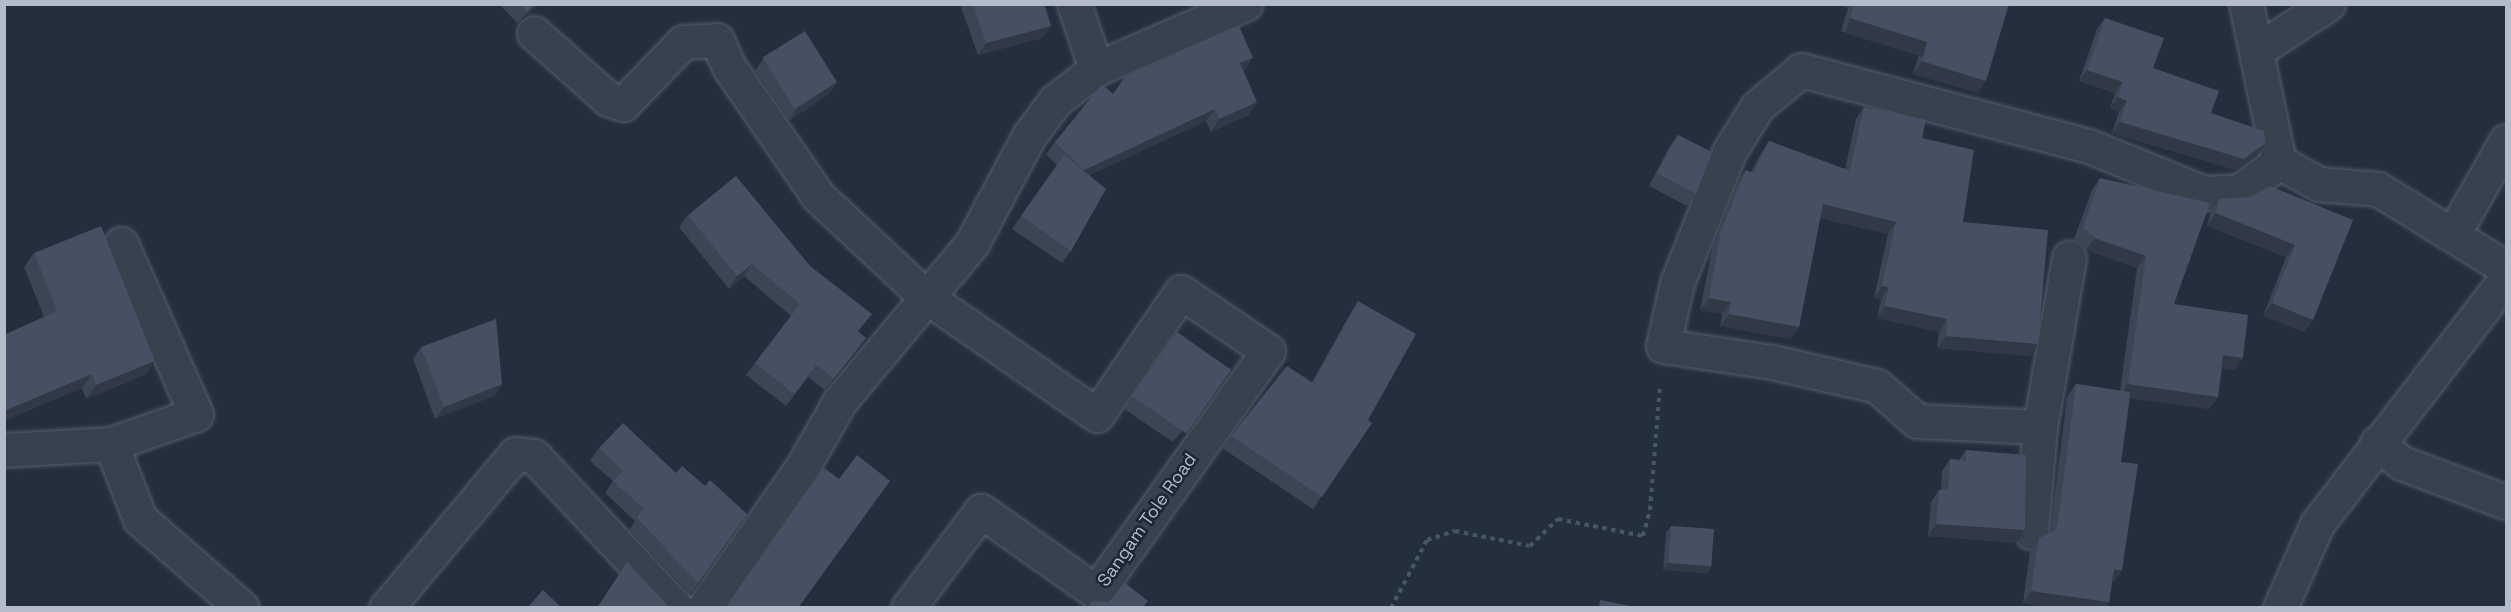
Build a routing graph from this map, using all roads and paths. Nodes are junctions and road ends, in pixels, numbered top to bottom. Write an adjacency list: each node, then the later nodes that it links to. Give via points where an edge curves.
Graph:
1 (1074, 4): 7 (street)
2 (1245, 4): 7 (street)
3 (2247, 4): 6 (street)
4 (2328, 4): 6 (street)
5 (534, 33): 15 (street, via 608,99 623,104 683,42 717,40 729,67 818,196)
6 (2256, 51): 9 (street)
7 (1096, 69): 15 (street, via 1055,101 1029,136 972,243)
8 (2506, 141): 10 (street)
9 (2279, 162): 10 (street, via 2319,184 2378,189); 16 (street, via 2240,191 2204,193 2089,146 1801,70 1757,107 1729,152 1677,283)
10 (2453, 234): 13 (street)
11 (121, 244): 19 (street, via 196,414)
12 (2069, 256): 17 (street)
13 (2506, 268)
14 (2506, 279): 18 (street)
15 (925, 296): 26 (street, via 840,402 803,466); 27 (street, Sangam Tole Road, via 1097,415 1181,292 1268,351 1096,592 981,511)
16 (1663, 346): 17 (street, via 1772,362 1877,386 1917,421); 28 (path, via 1650,510 1642,536 1558,519 1530,546 1455,531 1427,540)
17 (2040, 428): 22 (street)
18 (2377, 443): 21 (street, via 2402,464); 29 (street, via 2317,524)
19 (111, 444): 20 (street); 23 (street, via 140,519)
20 (4, 450)
21 (2506, 502)
22 (2031, 532)
23 (242, 608)
24 (386, 608): 25 (street, via 515,454 534,456)
25 (676, 608)
26 (704, 608)
27 (908, 608)
28 (1391, 608)
29 (2280, 608)

